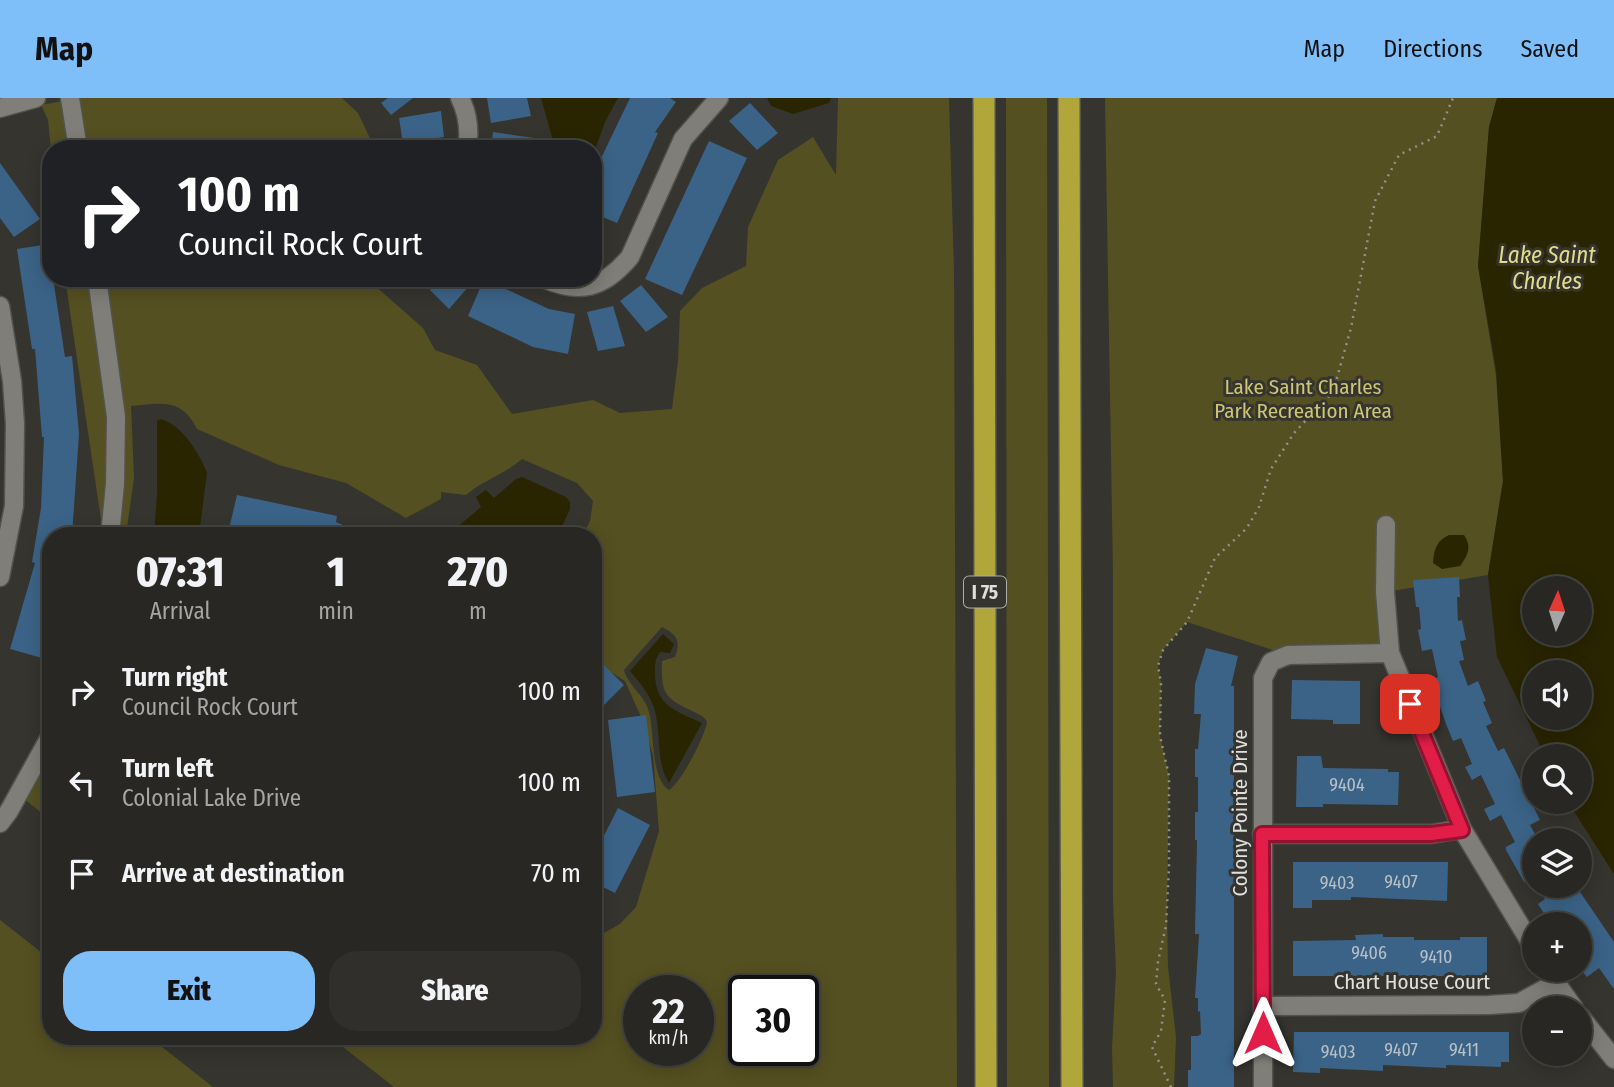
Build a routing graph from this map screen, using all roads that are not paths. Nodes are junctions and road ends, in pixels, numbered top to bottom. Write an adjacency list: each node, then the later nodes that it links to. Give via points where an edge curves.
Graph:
1 (36, 98): 7 (street)
2 (70, 98): 8 (street)
3 (460, 98): 9 (street, via 466,110)
4 (719, 98): 10 (street, via 683,139 630,257)
5 (984, 98): 28 (highway, I 75)
6 (1069, 98): 29 (highway)
7 (1, 109)
8 (77, 140)
9 (468, 140)
10 (602, 281)
11 (98, 287): 16 (street, via 116,417)
12 (562, 287): 13 (street)
13 (585, 287)
14 (0, 306): 17 (street, via 12,381 15,465 14,506)
15 (1386, 525): 18 (street)
16 (111, 527)
17 (0, 577)
18 (1390, 653): 21 (street); 22 (street, Colony Pointe Drive, via 1288,654 1270,662 1263,678)
19 (42, 751): 20 (street)
20 (0, 823)
21 (1462, 830): 22 (street); 23 (street)
22 (1262, 834): 25 (street, Colony Pointe Drive)
23 (1522, 929)
24 (1544, 982): 25 (street, Chart House Court, via 1519,1003)
25 (1264, 1006): 30 (street, Colony Pointe Drive)
26 (1592, 1031): 27 (street)
27 (1614, 1059)
28 (986, 1087)
29 (1072, 1087)
30 (1263, 1087)

